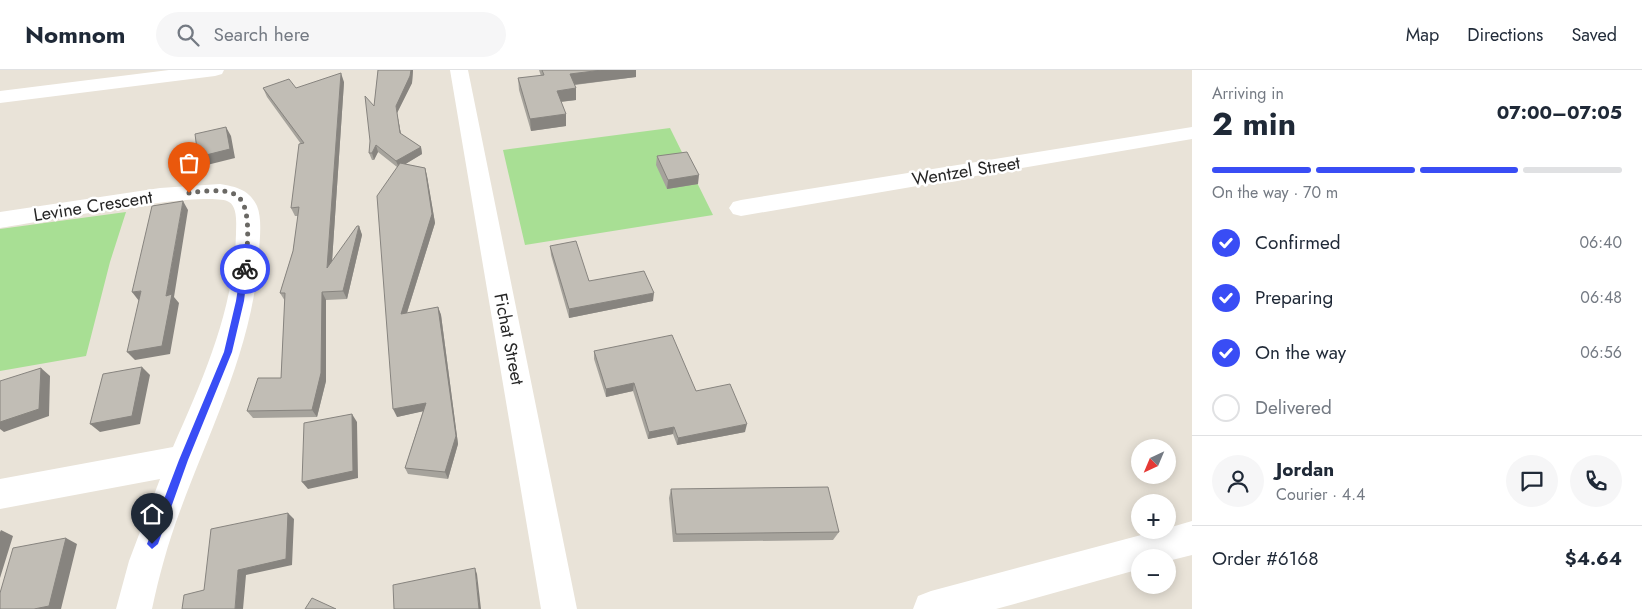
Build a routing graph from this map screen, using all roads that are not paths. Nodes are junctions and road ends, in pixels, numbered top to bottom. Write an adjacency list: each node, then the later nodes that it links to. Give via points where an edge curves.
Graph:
1 (215, 70): 3 (street)
2 (459, 70): 11 (street, Fichat Street)
3 (0, 97)
4 (1192, 133): 5 (street, Wentzel Street)
5 (741, 208)
6 (0, 220): 7 (street, Levine Crescent, via 204,191 236,195 246,207 247,251 230,344)
7 (183, 460): 8 (street); 10 (street, Levine Crescent, via 140,578)
8 (0, 494)
9 (1192, 538): 12 (street)
10 (134, 609)
11 (560, 609)
12 (931, 609)

